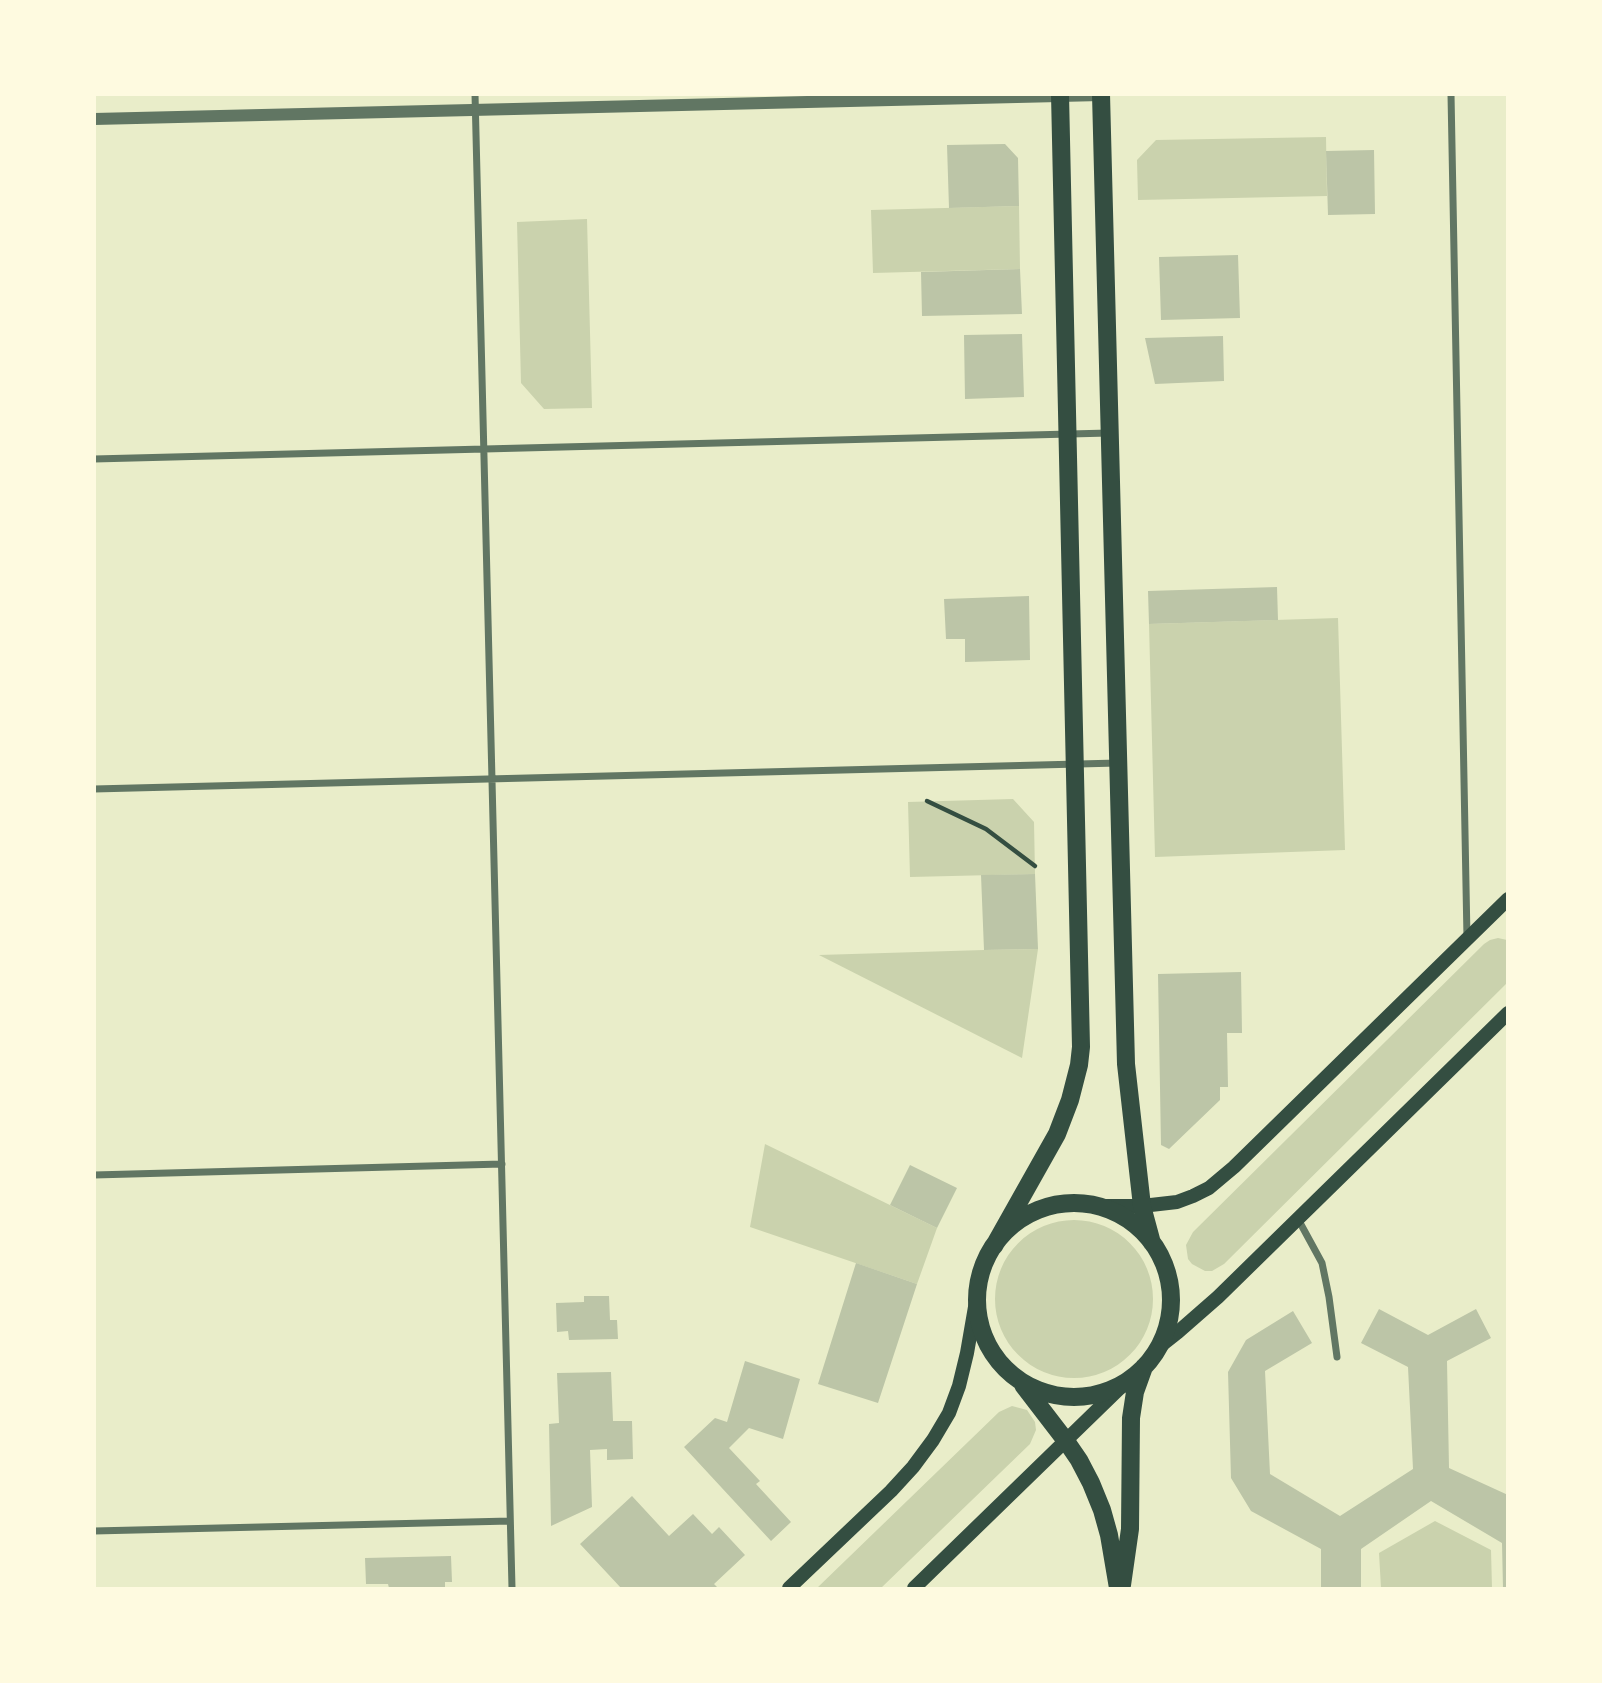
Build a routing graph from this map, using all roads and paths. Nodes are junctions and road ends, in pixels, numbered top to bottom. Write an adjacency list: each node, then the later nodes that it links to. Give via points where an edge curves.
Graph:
1 (475, 94): 6 (street)
2 (1102, 94): 4 (street); 8 (main road)
3 (1451, 94): 19 (street)
4 (1060, 95): 5 (street); 9 (main road)
5 (767, 99): 6 (street)
6 (475, 110): 7 (street); 10 (street)
7 (94, 119)
8 (1110, 433): 9 (street); 12 (main road)
9 (1068, 434): 10 (street); 13 (main road)
10 (484, 449): 11 (street); 14 (street)
11 (94, 459)
12 (1118, 763): 13 (street); 24 (main road, via 1127,1075)
13 (1075, 764): 14 (street); 27 (main road, via 1079,1065 1057,1133)
14 (492, 779): 15 (street); 21 (street)
15 (94, 789)
16 (927, 801): 17 (path, via 986,829)
17 (1035, 866)
18 (1507, 899): 19 (main road)
19 (1467, 938): 24 (main road, via 1223,1177 1177,1202)
20 (1507, 1013): 25 (main road)
21 (502, 1164): 22 (street); 35 (street)
22 (94, 1175)
23 (1097, 1206): 24 (main road); 26 (main road, via 1137,1226); 27 (main road, via 1062,1204 1038,1211 1009,1229)
24 (1142, 1206): 26 (main road)
25 (1297, 1218): 29 (main road, via 1218,1297); 30 (street, via 1322,1262)
26 (1152, 1243): 29 (main road, via 1167,1272 1171,1293 1170,1315)
27 (994, 1246): 28 (main road)
28 (979, 1284): 32 (main road, via 978,1314 988,1343); 38 (main road, via 959,1386 933,1440 891,1490)
29 (1159, 1347): 31 (main road)
30 (1337, 1357)
31 (1144, 1367): 33 (main road); 40 (main road, via 1130,1418 1130,1529)
32 (1019, 1379): 33 (main road, via 1062,1396 1097,1393); 34 (main road)
33 (1126, 1382): 34 (main road)
34 (1066, 1441): 39 (main road); 40 (main road, via 1102,1510)
35 (510, 1521): 36 (street); 37 (street)
36 (94, 1531)
37 (512, 1588)
38 (789, 1588)
39 (914, 1588)
40 (1120, 1588)

